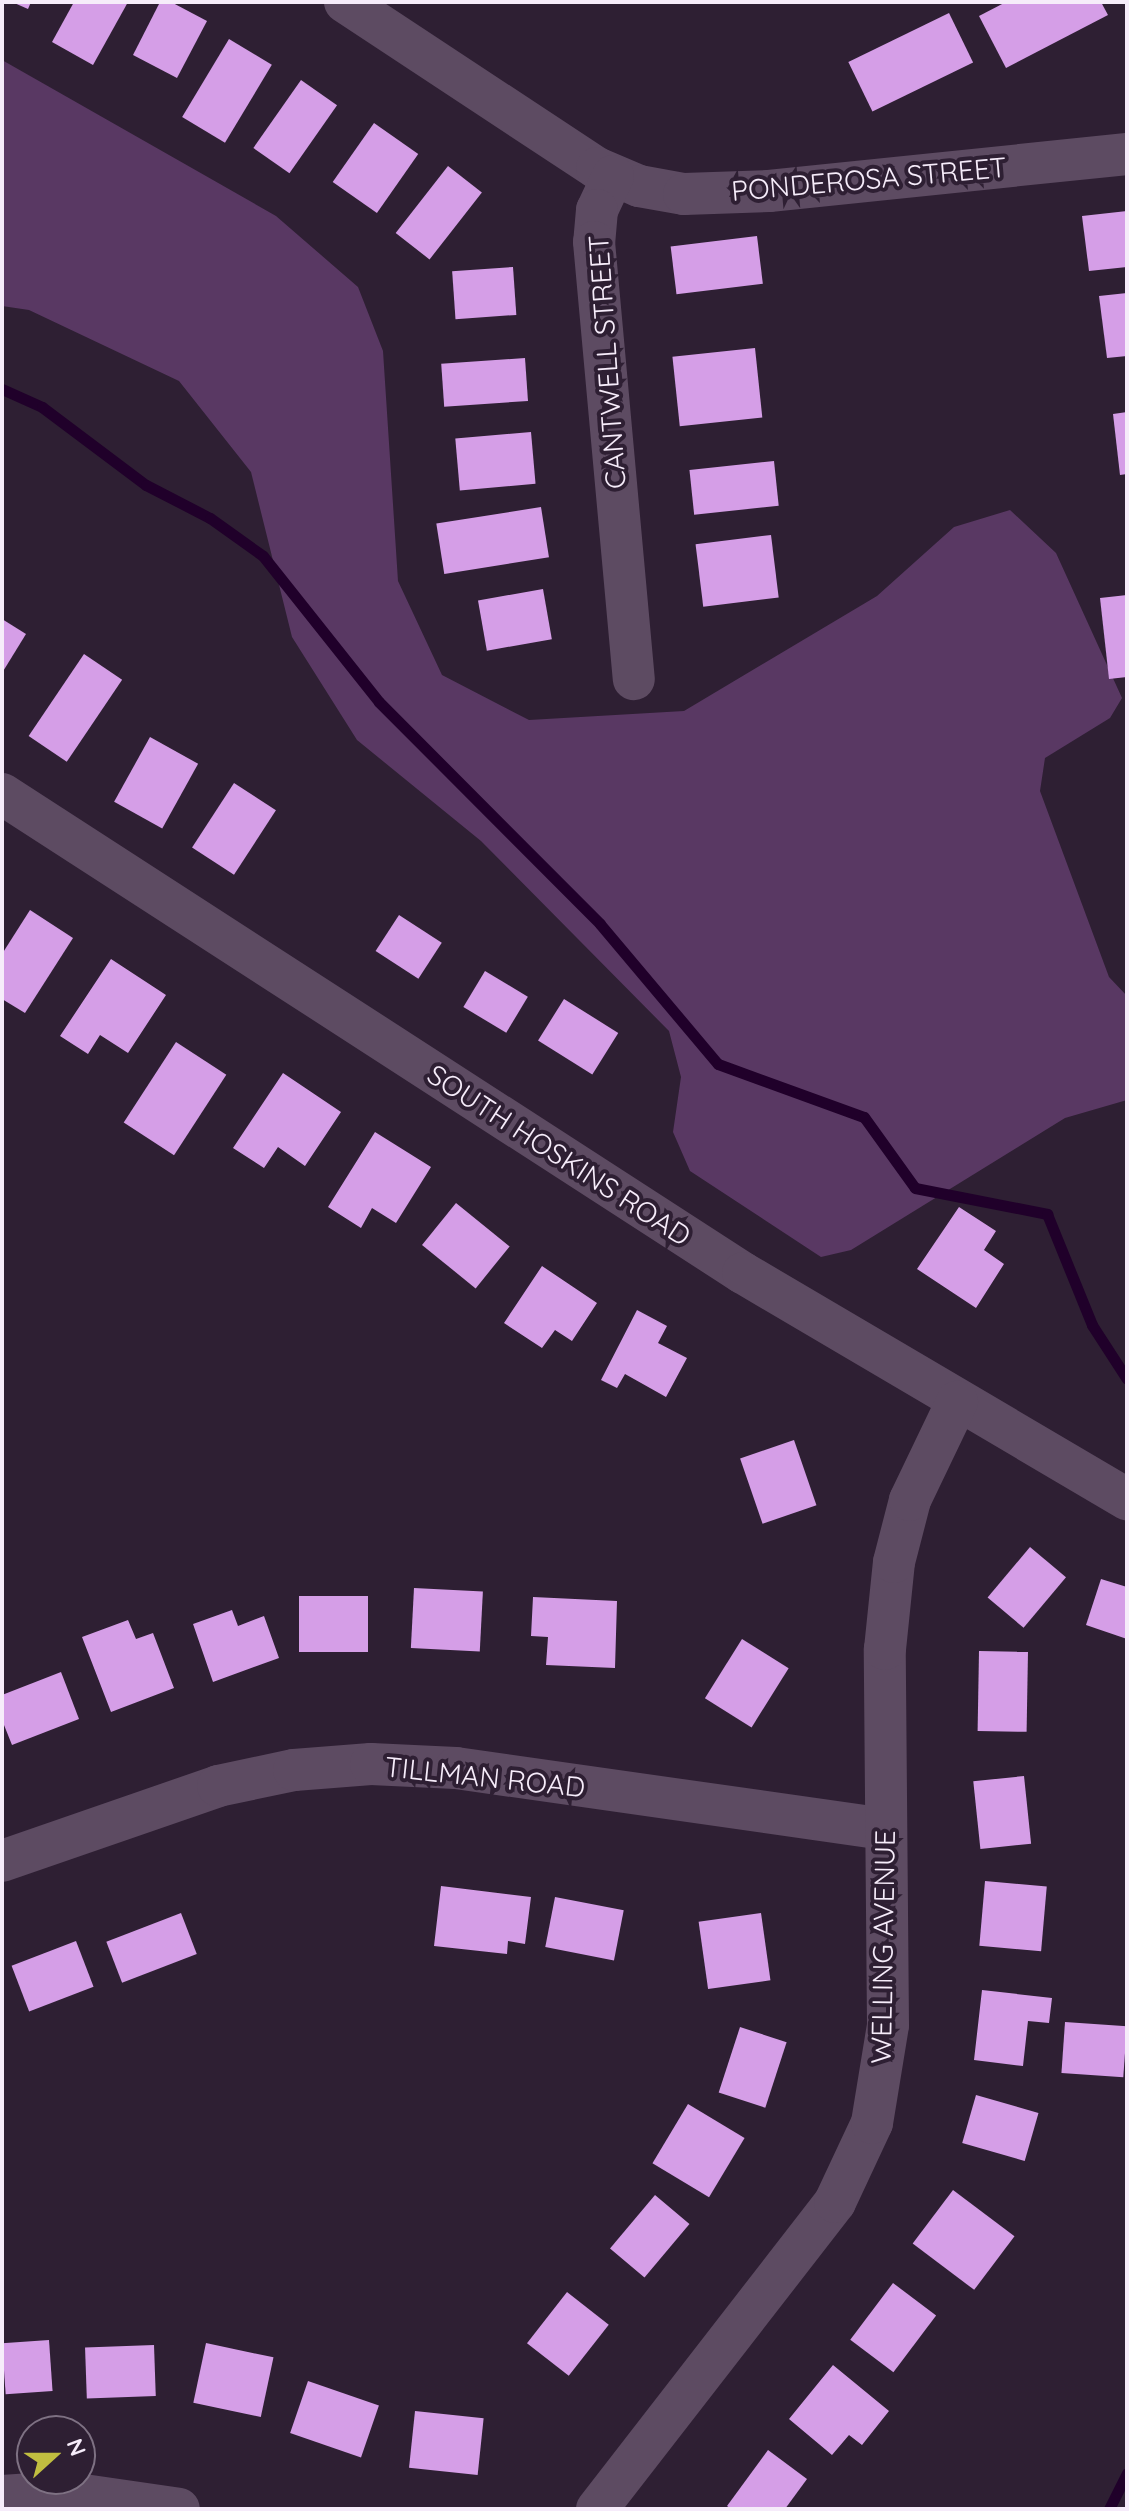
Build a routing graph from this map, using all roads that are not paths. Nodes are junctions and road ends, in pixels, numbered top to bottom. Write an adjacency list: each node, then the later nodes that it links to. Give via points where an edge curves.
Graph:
1 (345, 2): 3 (street)
2 (1127, 154): 3 (street, PONDEROSA STREET, via 769,191 684,194)
3 (613, 176): 4 (street, CANTWELL STREET, via 597,210 594,242)
4 (634, 679)
5 (2, 794): 6 (street, SOUTH HOSKINS ROAD, via 743,1273)
6 (957, 1402): 7 (street, SOUTH HOSKINS ROAD); 8 (street, WELLING AVENUE, via 910,1500 894,1562 885,1649)
7 (1127, 1499)
8 (884, 1829): 9 (street, TILLMAN ROAD, via 456,1768 371,1764 294,1770 218,1786); 12 (street, WELLING AVENUE, via 888,2025 880,2092 863,2150 835,2202)
9 (2, 1861)
10 (2, 2496): 11 (street, via 63,2492)
11 (179, 2509)
12 (597, 2509)

